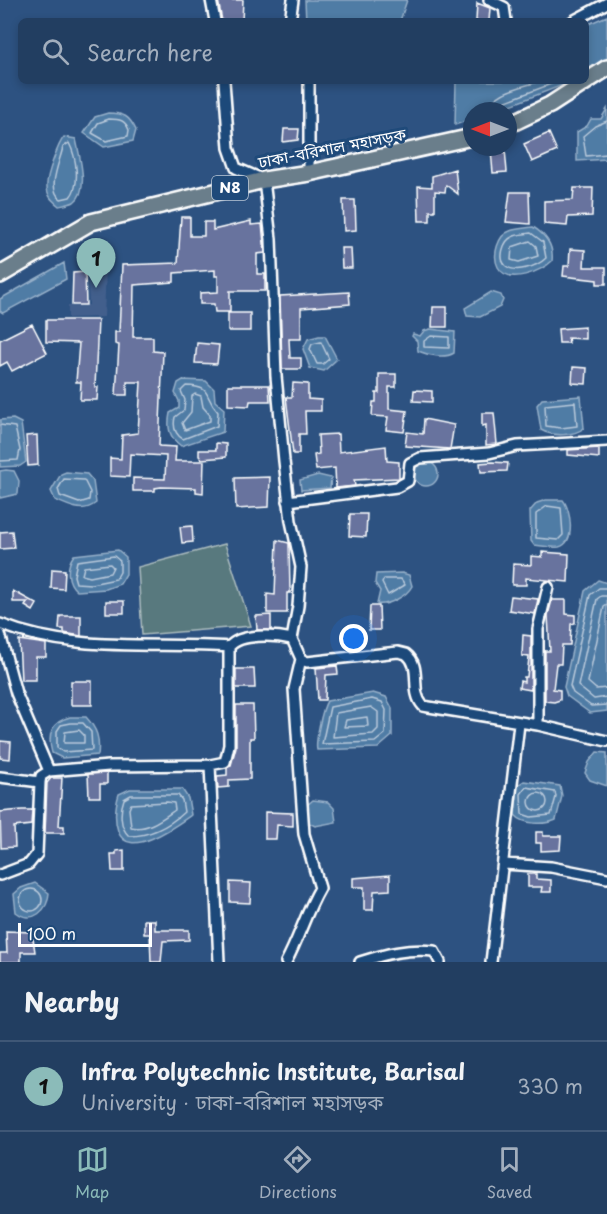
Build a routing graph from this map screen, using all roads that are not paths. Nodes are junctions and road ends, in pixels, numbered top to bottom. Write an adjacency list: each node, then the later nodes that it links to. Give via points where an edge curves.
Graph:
1 (210, 0): 5 (street)
2 (293, 0): 6 (street)
3 (489, 0): 7 (street, via 504,7)
4 (607, 3): 8 (street)
5 (214, 18)
6 (290, 18)
7 (506, 18)
8 (579, 18)
9 (607, 68): 10 (highway)
10 (589, 80)
11 (224, 84): 17 (street, via 229,148 236,168)
12 (309, 84): 16 (street)
13 (582, 84): 14 (highway)
14 (517, 121)
15 (463, 139): 16 (highway, ঢাকা-বরিশাল মহাসড়ক / N8)
16 (309, 173): 17 (highway, ঢাকা-বরিশাল মহাসড়ক / N8)
17 (264, 180): 18 (highway, ঢাকা-বরিশাল মহাসড়ক / N8, via 91,222); 20 (street)
18 (0, 274)
19 (607, 441): 20 (street, via 517,446 489,453 420,458 410,463 408,481 397,487)
20 (288, 501): 24 (street, via 300,567)
21 (548, 587): 28 (street, via 538,629)
22 (0, 624): 25 (street, via 57,640 99,645)
23 (0, 634): 31 (street, via 16,693)
24 (292, 639): 25 (street, via 242,639); 26 (street)
25 (229, 647): 30 (street, via 228,754 225,762)
26 (301, 659): 27 (street, via 327,662 406,654 415,667 416,694 423,706); 38 (street, via 294,689 304,834 320,888)
27 (519, 724): 28 (street); 34 (street)
28 (538, 725): 29 (street)
29 (607, 741)
30 (210, 765): 31 (street); 37 (street)
31 (49, 771): 33 (street, via 41,776)
32 (0, 777): 33 (street)
33 (40, 782): 35 (street, via 37,854 30,864)
34 (504, 864): 36 (street, via 551,867); 41 (street)
35 (0, 875)
36 (607, 878)
37 (219, 962)
38 (286, 962)
39 (360, 962): 40 (street, via 418,949 434,951)
40 (440, 962)
41 (491, 962)

